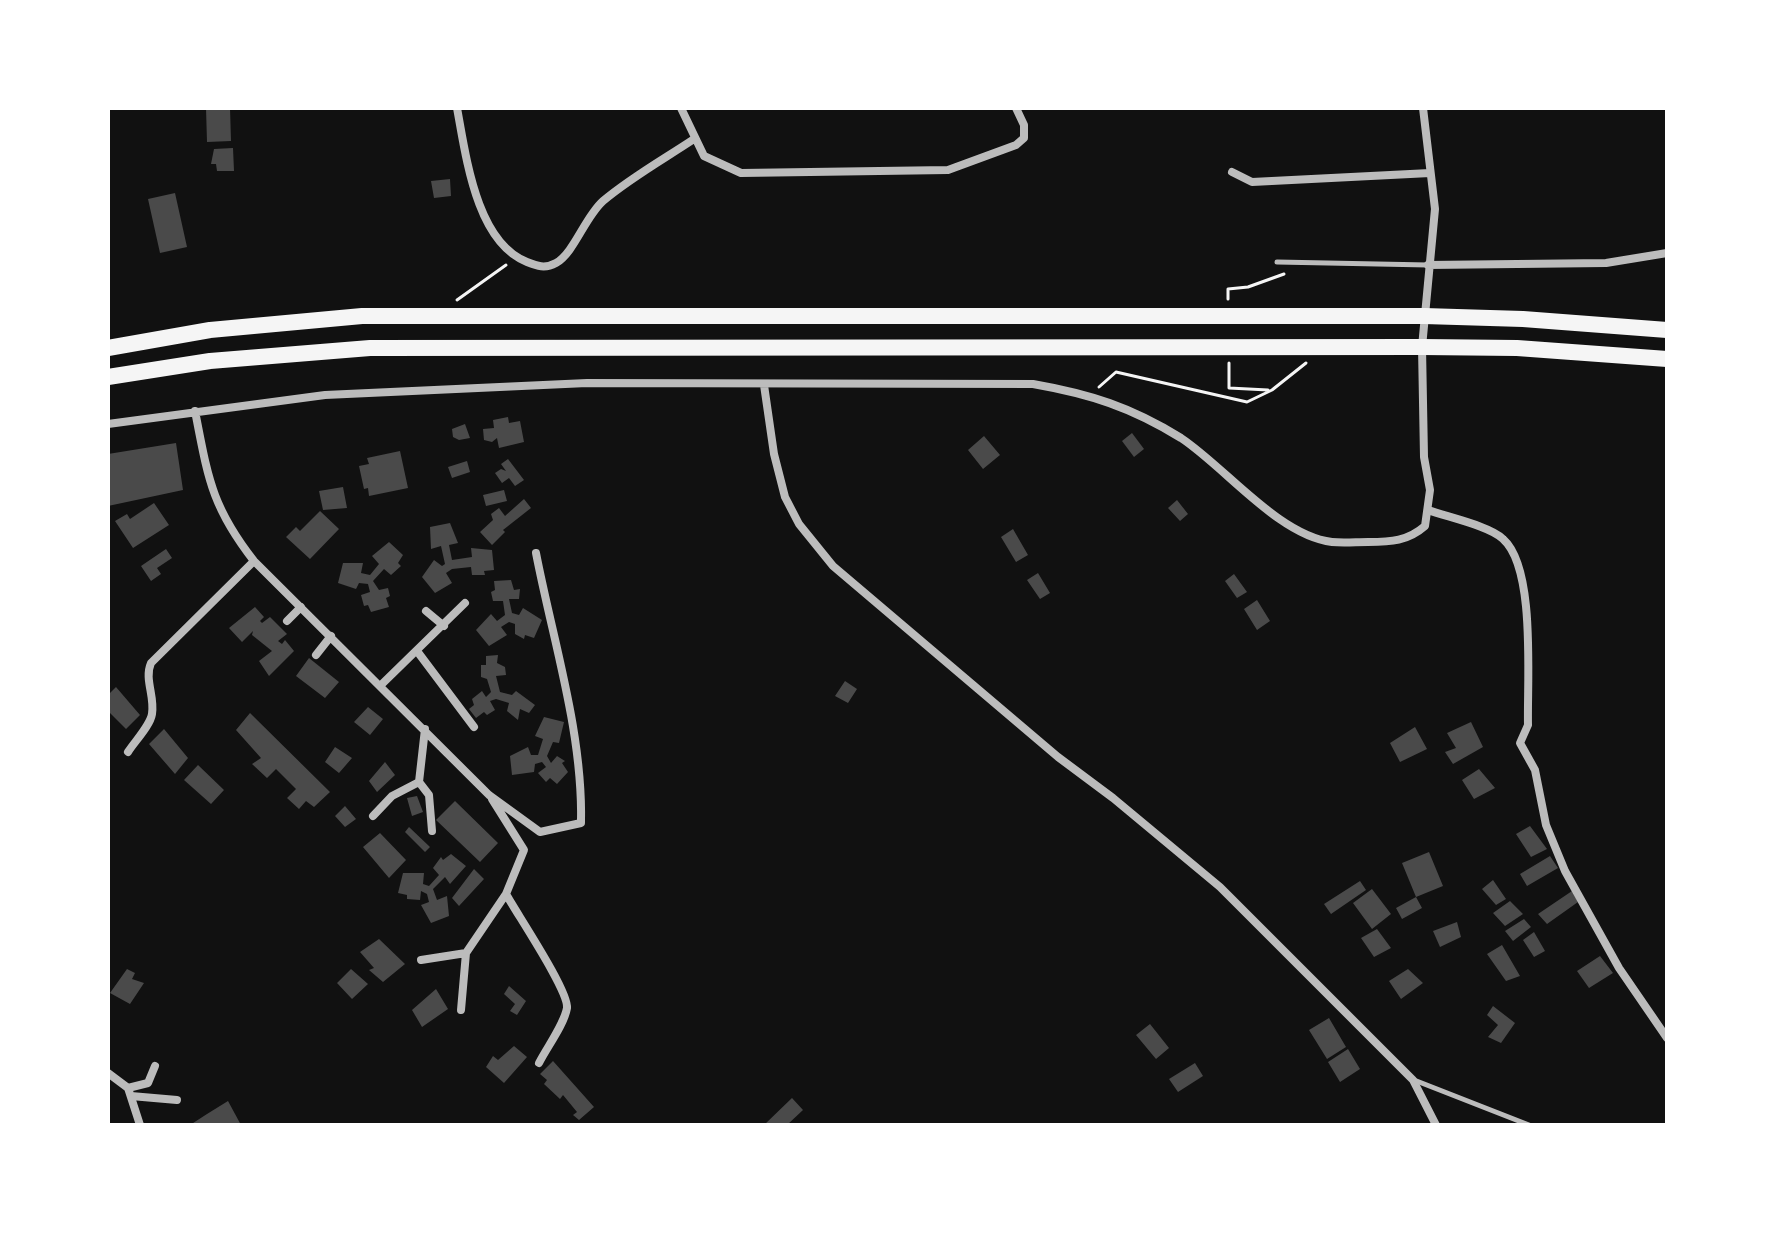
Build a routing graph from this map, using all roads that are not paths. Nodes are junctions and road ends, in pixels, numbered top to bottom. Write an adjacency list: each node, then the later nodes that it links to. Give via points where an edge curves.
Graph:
1 (457, 108): 5 (street, via 470,180 497,241 515,258 541,268 566,255 602,202)
2 (681, 108): 5 (street)
3 (1016, 108): 5 (street, via 1024,138 948,170 741,173 704,156)
4 (1423, 108): 7 (street)
5 (694, 139)
6 (1232, 172): 7 (street, via 1252,182)
7 (1430, 173): 10 (street, via 1435,209)
8 (1667, 253): 10 (street, via 1606,263)
9 (1277, 262): 10 (lane)
10 (1428, 265): 11 (street)
11 (1424, 316): 12 (highway); 13 (street); 14 (highway, via 362,316 210,330)
12 (1667, 330)
13 (1422, 347): 15 (highway); 16 (highway, via 370,348 210,361); 20 (street)
14 (108, 348)
15 (1667, 359)
16 (108, 377)
17 (764, 385): 18 (street, via 572,384 325,395); 20 (street, via 1033,384 1091,394 1182,439 1287,522 1330,542 1413,537 1425,526); 47 (street, via 785,497 833,566 1220,887)
18 (195, 411): 19 (street); 22 (street, via 211,492)
19 (108, 424)
20 (1428, 510): 43 (street, via 1501,536 1517,554 1525,579 1528,725 1520,743 1535,770 1546,825 1565,871 1619,968)
21 (536, 553): 36 (street, via 567,696 582,790 581,823 540,832)
22 (254, 561): 24 (street); 34 (street, via 151,663 147,671 152,717)
23 (465, 603): 27 (street)
24 (301, 607): 26 (street); 28 (street)
25 (426, 611): 27 (street)
26 (287, 621)
27 (444, 626): 29 (street)
28 (331, 636): 30 (street); 31 (street)
29 (417, 651): 31 (street); 32 (street)
30 (316, 655)
31 (381, 685): 33 (street)
32 (474, 727)
33 (425, 729): 35 (street); 36 (street)
34 (128, 752)
35 (419, 782): 37 (street, via 392,796); 38 (street, via 429,795)
36 (489, 795): 39 (street, via 524,850)
37 (373, 816)
38 (432, 831)
39 (506, 894): 40 (street); 44 (street, via 564,992 567,1007)
40 (466, 953): 41 (street); 42 (street)
41 (421, 960)
42 (461, 1010)
43 (1667, 1038)
44 (539, 1063)
45 (155, 1066): 48 (street, via 148,1083)
46 (108, 1073): 48 (street)
47 (1413, 1080): 51 (street); 52 (lane)
48 (130, 1092): 49 (street); 50 (street)
49 (177, 1100)
50 (140, 1125)
51 (1436, 1125)
52 (1529, 1125)

